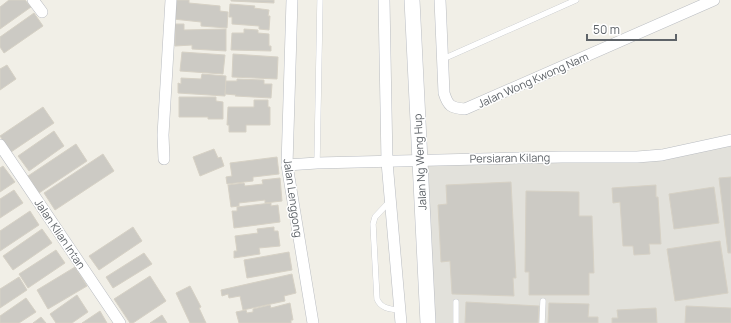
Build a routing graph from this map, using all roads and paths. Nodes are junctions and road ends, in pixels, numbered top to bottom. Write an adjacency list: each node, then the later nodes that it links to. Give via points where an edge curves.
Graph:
1 (34, 0): 10 (street)
2 (172, 0): 14 (street, via 163,135)
3 (292, 0): 18 (street, Jalan Lenggong)
4 (320, 0): 17 (lane)
5 (384, 0): 16 (street)
6 (412, 0): 15 (main road, Jalan Ng Weng Hup)
7 (440, 0): 11 (street, Jalan Wong Kwong Nam)
8 (576, 0): 11 (lane)
9 (713, 0): 11 (street, Jalan Wong Kwong Nam, via 465,109 455,108 447,102)
10 (42, 12)
11 (442, 59)
12 (731, 140): 15 (street, Persiaran Kilang, via 662,155 637,157)
13 (0, 145): 23 (street, Jalan Klian Intan)
14 (164, 159)
15 (419, 161): 16 (street, Persiaran Kilang); 26 (main road, Jalan Ng Weng Hup)
16 (387, 162): 17 (street, Persiaran Kilang); 19 (street)
17 (317, 163): 18 (street, Persiaran Kilang)
18 (287, 165): 24 (street, Jalan Lenggong)
19 (390, 201): 22 (street); 22 (lane, via 375,217 373,224 377,299 382,306)
20 (543, 301): 28 (lane)
21 (456, 302): 27 (lane)
22 (400, 310): 25 (street)
23 (120, 323)
24 (313, 323)
25 (401, 323)
26 (428, 323)
27 (456, 323)
28 (542, 323)

